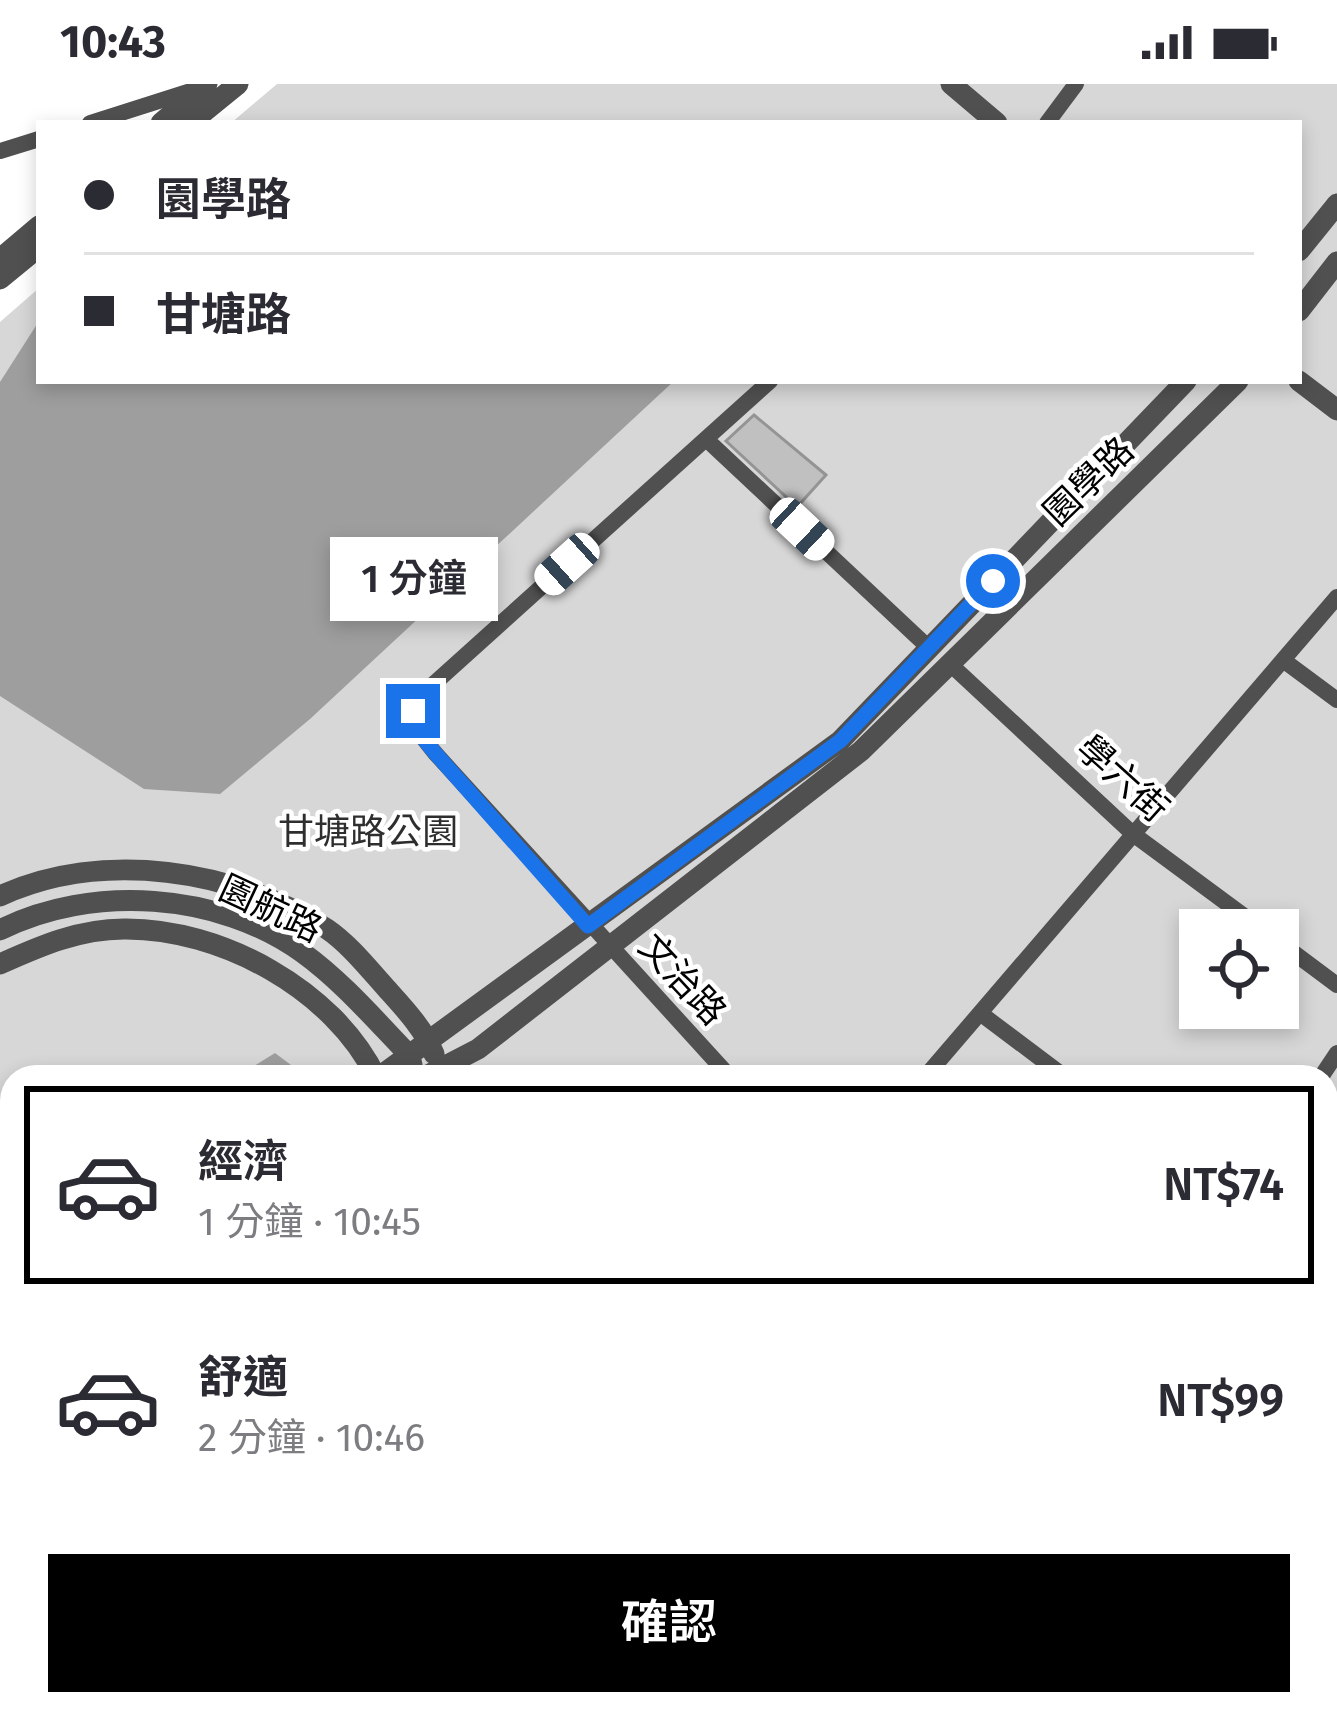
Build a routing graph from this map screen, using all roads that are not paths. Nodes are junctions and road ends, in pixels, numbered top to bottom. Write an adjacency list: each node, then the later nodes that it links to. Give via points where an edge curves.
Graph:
1 (238, 84): 7 (street)
2 (951, 84): 8 (street)
3 (1076, 84): 9 (street)
4 (205, 86): 5 (street); 6 (street)
5 (99, 120)
6 (165, 120)
7 (194, 120)
8 (993, 120)
9 (1049, 120)
10 (36, 140): 11 (street)
11 (0, 151)
12 (1337, 204): 14 (street)
13 (36, 229): 16 (street)
14 (1302, 247)
15 (36, 249): 18 (street)
16 (0, 259)
17 (1337, 262): 19 (street)
18 (0, 279)
19 (1302, 307)
20 (1302, 383): 24 (street)
21 (767, 384): 25 (street)
22 (1183, 384): 27 (street, 園學路)
23 (1235, 384): 29 (street, 園學路)
24 (1337, 410)
25 (706, 439): 27 (street); 34 (street, 文治路, via 413,711 435,753)
26 (1337, 597): 28 (street)
27 (929, 648): 34 (street, 園學路, via 840,741)
28 (1283, 659): 30 (street); 31 (street)
29 (949, 663): 31 (street, 學六街); 36 (street, 園學路, via 861,752)
30 (1337, 700)
31 (1133, 834): 33 (street, 學六街); 40 (street)
32 (0, 896): 41 (street, via 80,874 134,871 247,890 332,932)
33 (1235, 909)
34 (588, 926): 36 (street, 文治路); 41 (street, 園學路)
35 (0, 930): 43 (street, 園航路, via 66,907 128,900 240,921 299,950 338,982)
36 (610, 950): 46 (street, 園學路); 47 (street, 文治路)
37 (1299, 957): 39 (street)
38 (0, 964): 42 (street, via 75,934 126,929 219,946 309,995)
39 (1337, 985)
40 (980, 1013): 48 (street); 49 (street)
41 (429, 1042): 44 (street, 園學路); 45 (street)
42 (371, 1065)
43 (411, 1065)
44 (413, 1065)
45 (434, 1065)
46 (451, 1065)
47 (719, 1065)
48 (935, 1065)
49 (1049, 1065)

